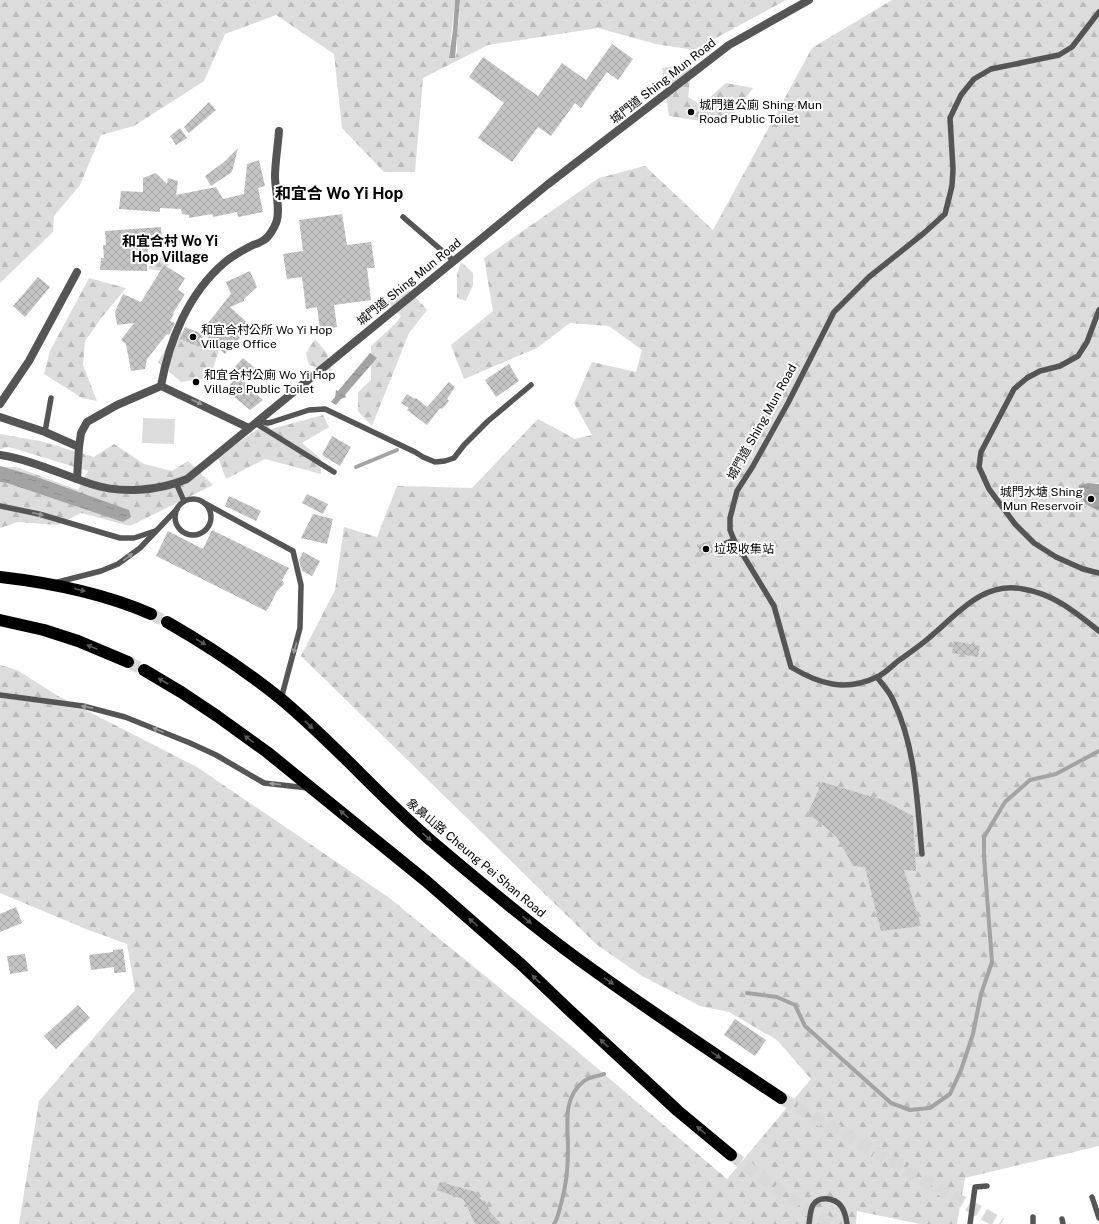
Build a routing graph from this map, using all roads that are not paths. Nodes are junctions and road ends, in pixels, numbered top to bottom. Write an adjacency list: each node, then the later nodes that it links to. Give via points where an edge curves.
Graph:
1 (809, 0): 5 (street, 城門道 Shing Mun Road, via 729,45 547,185)
2 (1099, 12): 25 (lane, 城門道 Shing Mun Road, via 1072,47 1059,55 991,69 974,79 961,95 950,118 953,169 945,214 869,277 834,312 788,403 737,491 730,518 730,530)
3 (279, 131): 9 (street, via 275,176 278,208 276,222 265,240 238,252 224,262 196,297 174,338)
4 (404, 217): 5 (lane)
5 (454, 261): 13 (street, 城門道 Shing Mun Road)
6 (78, 272): 11 (street, via 29,361)
7 (1099, 310): 27 (lane, via 1087,342 1078,356 1060,366 1040,371 1014,389 980,452 979,467 989,489 1014,524 1034,543 1056,557)
8 (531, 385): 13 (lane, via 488,421 454,458 445,461 435,462 423,457 325,409 309,410 272,422)
9 (162, 386): 13 (street, one-way to 13); 15 (street, via 117,405 87,422 80,433)
10 (51, 398): 14 (lane)
11 (0, 404)
12 (0, 417): 14 (street)
13 (254, 424): 17 (lane); 19 (street, 城門道 Shing Mun Road, via 187,479)
14 (45, 432): 15 (street)
15 (79, 447): 18 (street)
16 (0, 455): 18 (street, 城門道 Shing Mun Road)
17 (334, 472)
18 (77, 479): 19 (street, 城門道 Shing Mun Road, via 105,488 119,489 162,487)
19 (176, 483): 20 (lane)
20 (184, 501): 21 (lane, via 196,499); 23 (lane)
21 (206, 504): 23 (lane, via 211,514 210,520 208,526 199,533 181,530 176,520); 38 (lane, one-way to 38, via 293,551 301,585 300,628)
22 (0, 506): 24 (lane, one-way to 24, via 24,510 120,538 134,538)
23 (177, 509): 24 (lane)
24 (154, 531): 29 (lane, one-way to 24, via 118,564 140,548)
25 (734, 540): 26 (lane); 36 (lane, 城門道 Shing Mun Road, via 774,606 791,667 807,677 827,684 850,686)
26 (717, 547)
27 (1099, 573)
28 (0, 577): 29 (highway)
29 (52, 584): 30 (highway, one-way to 30, via 107,597)
30 (151, 614)
31 (0, 620): 34 (highway, one-way to 31, via 78,641)
32 (167, 622): 38 (highway, 象鼻山路 Cheung Pei Shan Road, one-way to 38, via 205,644)
33 (1099, 631): 36 (lane, 城門道 Shing Mun Road, via 1071,608 1053,598 1022,588 994,590 976,598 958,611 931,637)
34 (128, 662)
35 (144, 670): 39 (highway, one-way to 35, via 217,716)
36 (877, 677): 40 (lane, via 893,699 905,732 912,762)
37 (0, 695): 39 (lane, one-way to 37, via 264,783 190,742 119,715 83,706)
38 (281, 699): 41 (highway, 象鼻山路 Cheung Pei Shan Road, one-way to 41, via 398,811 531,923 673,1027)
39 (313, 788): 42 (highway, one-way to 39, via 678,1111 493,938)
40 (922, 854)
41 (781, 1098)
42 (731, 1155)
43 (987, 1186): 49 (lane, via 976,1187)
44 (1092, 1197): 46 (lane)
45 (1033, 1217): 50 (lane)
46 (1099, 1218)
47 (809, 1224): 48 (lane, via 814,1204 819,1200 831,1199 840,1205)
48 (847, 1224)
49 (970, 1224)
50 (1034, 1224)

